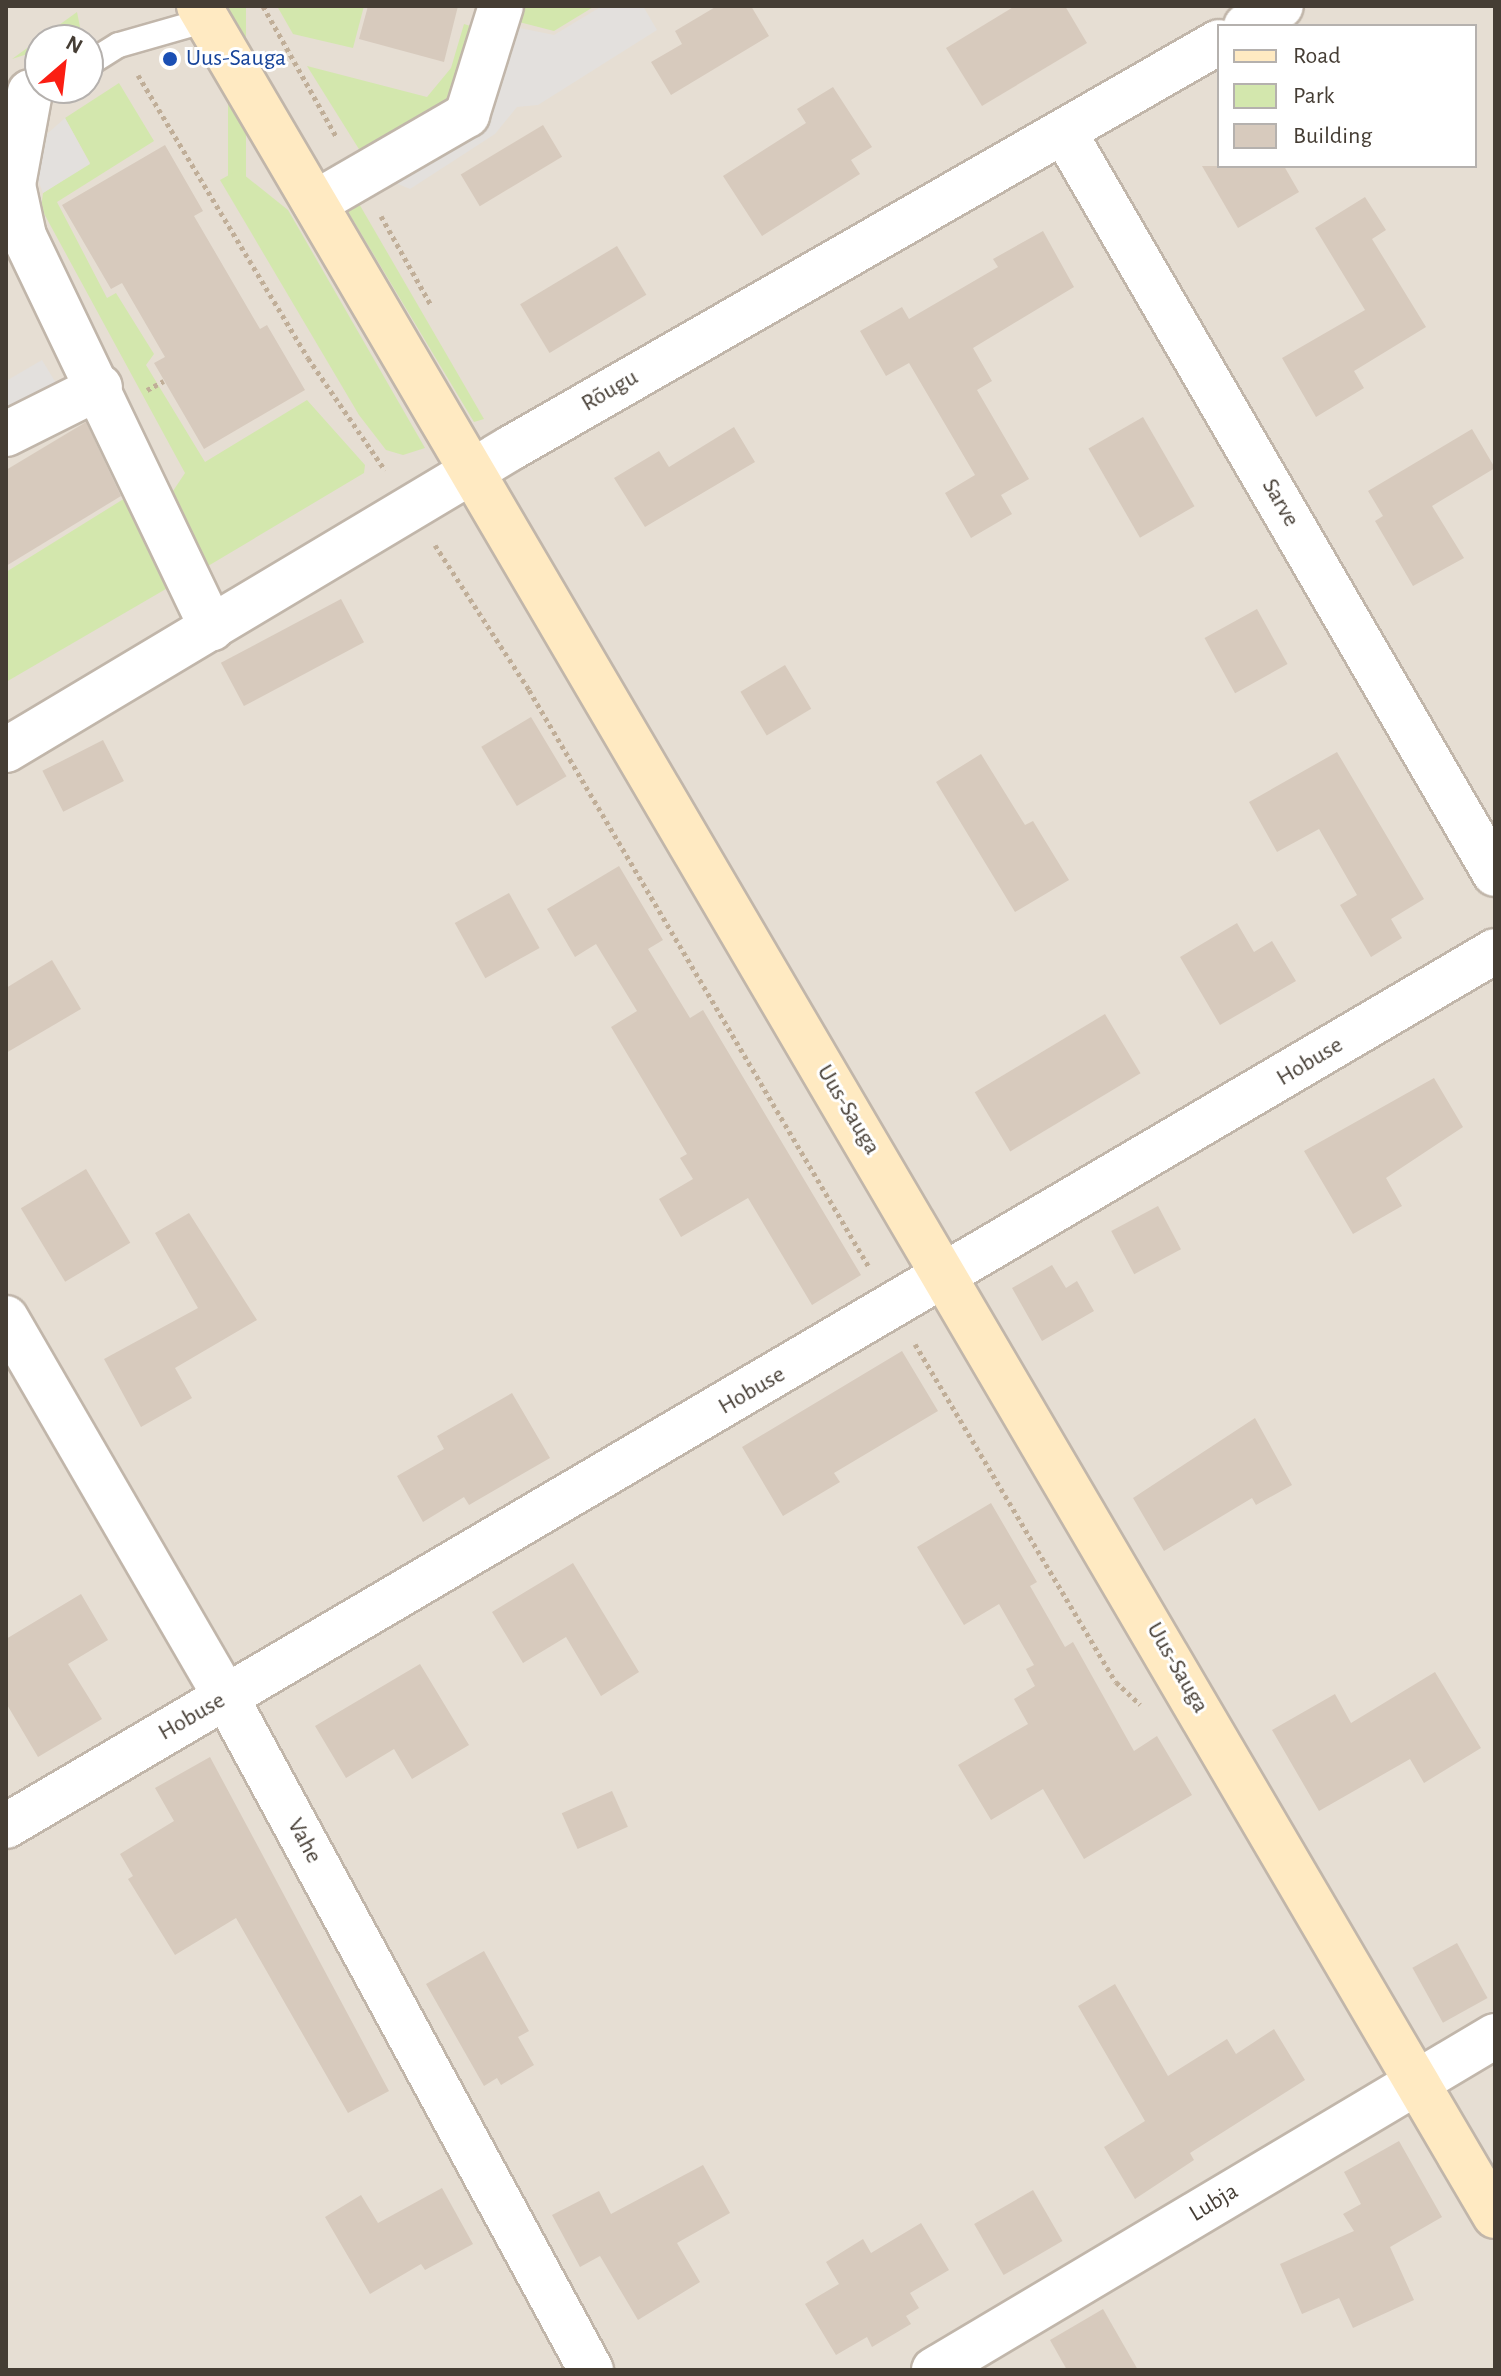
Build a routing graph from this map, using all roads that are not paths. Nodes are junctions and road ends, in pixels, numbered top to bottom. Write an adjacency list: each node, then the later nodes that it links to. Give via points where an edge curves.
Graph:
1 (501, 6): 9 (street, via 467,115)
2 (1281, 6): 4 (street)
3 (203, 13): 6 (lane); 9 (street, Uus-Sauga)
4 (1250, 24)
5 (1217, 43): 8 (street, Rõugu)
6 (104, 54)
7 (24, 94): 10 (street, via 13,185 24,236)
8 (1064, 132): 12 (street, Rõugu); 15 (street, Sarve)
9 (315, 203): 12 (street, Uus-Sauga)
10 (100, 387): 11 (street); 13 (street)
11 (6, 434)
12 (469, 474): 13 (street, Rõugu); 17 (street, Uus-Sauga)
13 (212, 628): 14 (street, Rõugu)
14 (6, 750)
15 (1495, 874)
16 (1495, 951): 17 (street, Hobuse)
17 (948, 1277): 19 (street, Hobuse); 22 (street, Uus-Sauga)
18 (6, 1318): 19 (street, Vahe)
19 (226, 1697): 20 (street, Hobuse); 24 (street, Vahe)
20 (6, 1826)
21 (1495, 2036): 22 (street, Lubja)
22 (1418, 2082): 23 (street, Uus-Sauga); 25 (street, Lubja)
23 (1495, 2216)
24 (591, 2370)
25 (934, 2370)

